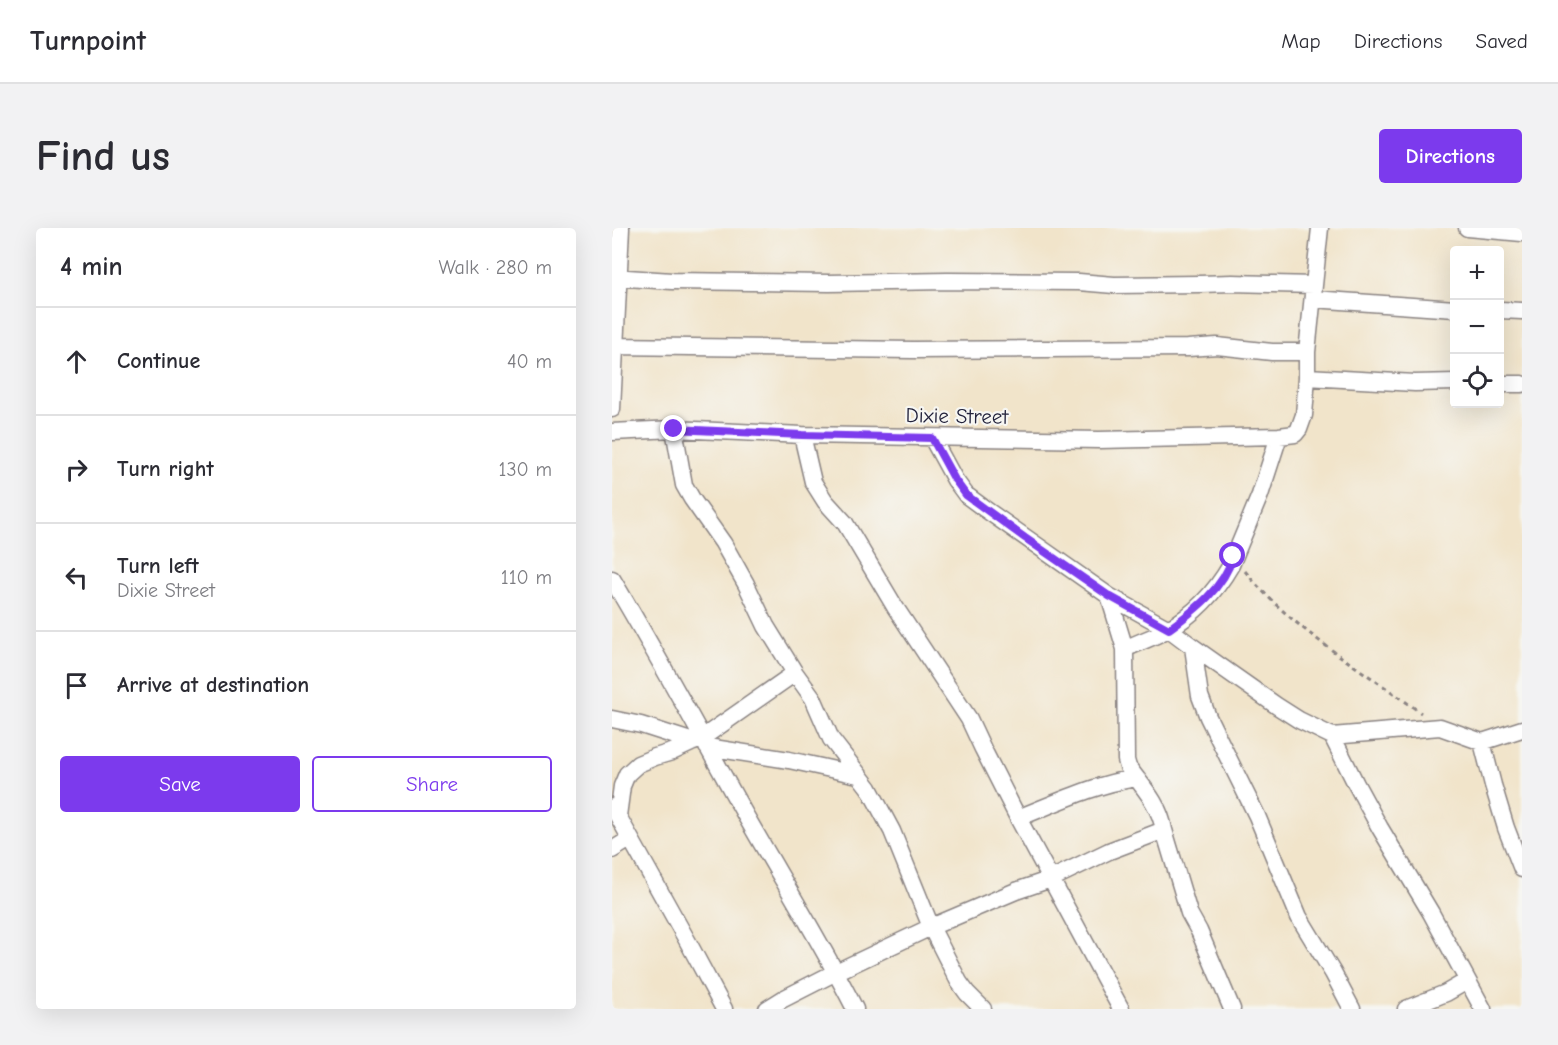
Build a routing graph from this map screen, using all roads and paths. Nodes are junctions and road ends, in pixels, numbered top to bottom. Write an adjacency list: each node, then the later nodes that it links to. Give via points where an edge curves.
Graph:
1 (621, 228): 5 (street)
2 (1320, 228): 6 (street)
3 (1467, 228): 4 (street)
4 (1522, 233)
5 (616, 277): 6 (street, via 829,283 1232,283); 10 (street)
6 (1314, 292): 7 (street); 11 (street)
7 (1450, 308)
8 (1504, 310): 9 (street)
9 (1522, 311)
10 (614, 346): 11 (street, via 913,350 1217,346); 16 (street)
11 (1307, 352): 12 (street)
12 (1307, 378): 13 (street); 20 (street, Dixie Street, via 1299,429 1295,434)
13 (1450, 382)
14 (1504, 384): 15 (street)
15 (1522, 384)
16 (612, 409)
17 (674, 429): 18 (street, Dixie Street); 19 (street, Dixie Street); 28 (street, via 684,485 723,543)
18 (612, 432)
19 (802, 435): 21 (street, Dixie Street); 38 (street, via 813,482 845,523 969,719)
20 (1279, 436): 21 (street, Dixie Street); 22 (street, via 1260,495)
21 (932, 438): 24 (street, via 966,495)
22 (1233, 556): 25 (street, via 1225,575 1203,603); 30 (path, via 1302,629)
23 (612, 579): 33 (street, via 661,662)
24 (1109, 596): 25 (street); 27 (street)
25 (1169, 629): 26 (street); 27 (street)
26 (1193, 647): 32 (street, via 1284,711); 53 (street, via 1200,696 1208,717 1253,806 1299,917)
27 (1125, 648): 36 (street, via 1126,760)
28 (795, 673): 33 (street); 35 (street, via 813,698 831,739)
29 (612, 719): 33 (street)
30 (1440, 727): 32 (street); 34 (street)
31 (1522, 729): 34 (street)
32 (1332, 736): 46 (street)
33 (701, 742): 35 (street); 37 (street, via 638,764 627,774); 45 (street)
34 (1482, 742): 42 (street, via 1506,828)
35 (858, 775): 44 (street, via 870,788 892,831)
36 (1136, 778): 38 (street, via 1095,788); 39 (street, via 1156,805)
37 (615, 811): 40 (street)
38 (1018, 818): 43 (street)
39 (1164, 830): 43 (street); 52 (street, via 1189,913)
40 (630, 839): 41 (street); 47 (street)
41 (612, 850)
42 (1522, 868)
43 (1051, 879): 44 (street); 51 (street)
44 (931, 927): 45 (street); 50 (street, via 959,982)
45 (836, 972): 48 (street); 49 (street)
46 (1467, 981): 54 (street); 55 (street)
47 (724, 1009)
48 (767, 1009)
49 (855, 1009)
50 (982, 1009)
51 (1121, 1009)
52 (1232, 1009)
53 (1352, 1009)
54 (1406, 1009)
55 (1483, 1009)

